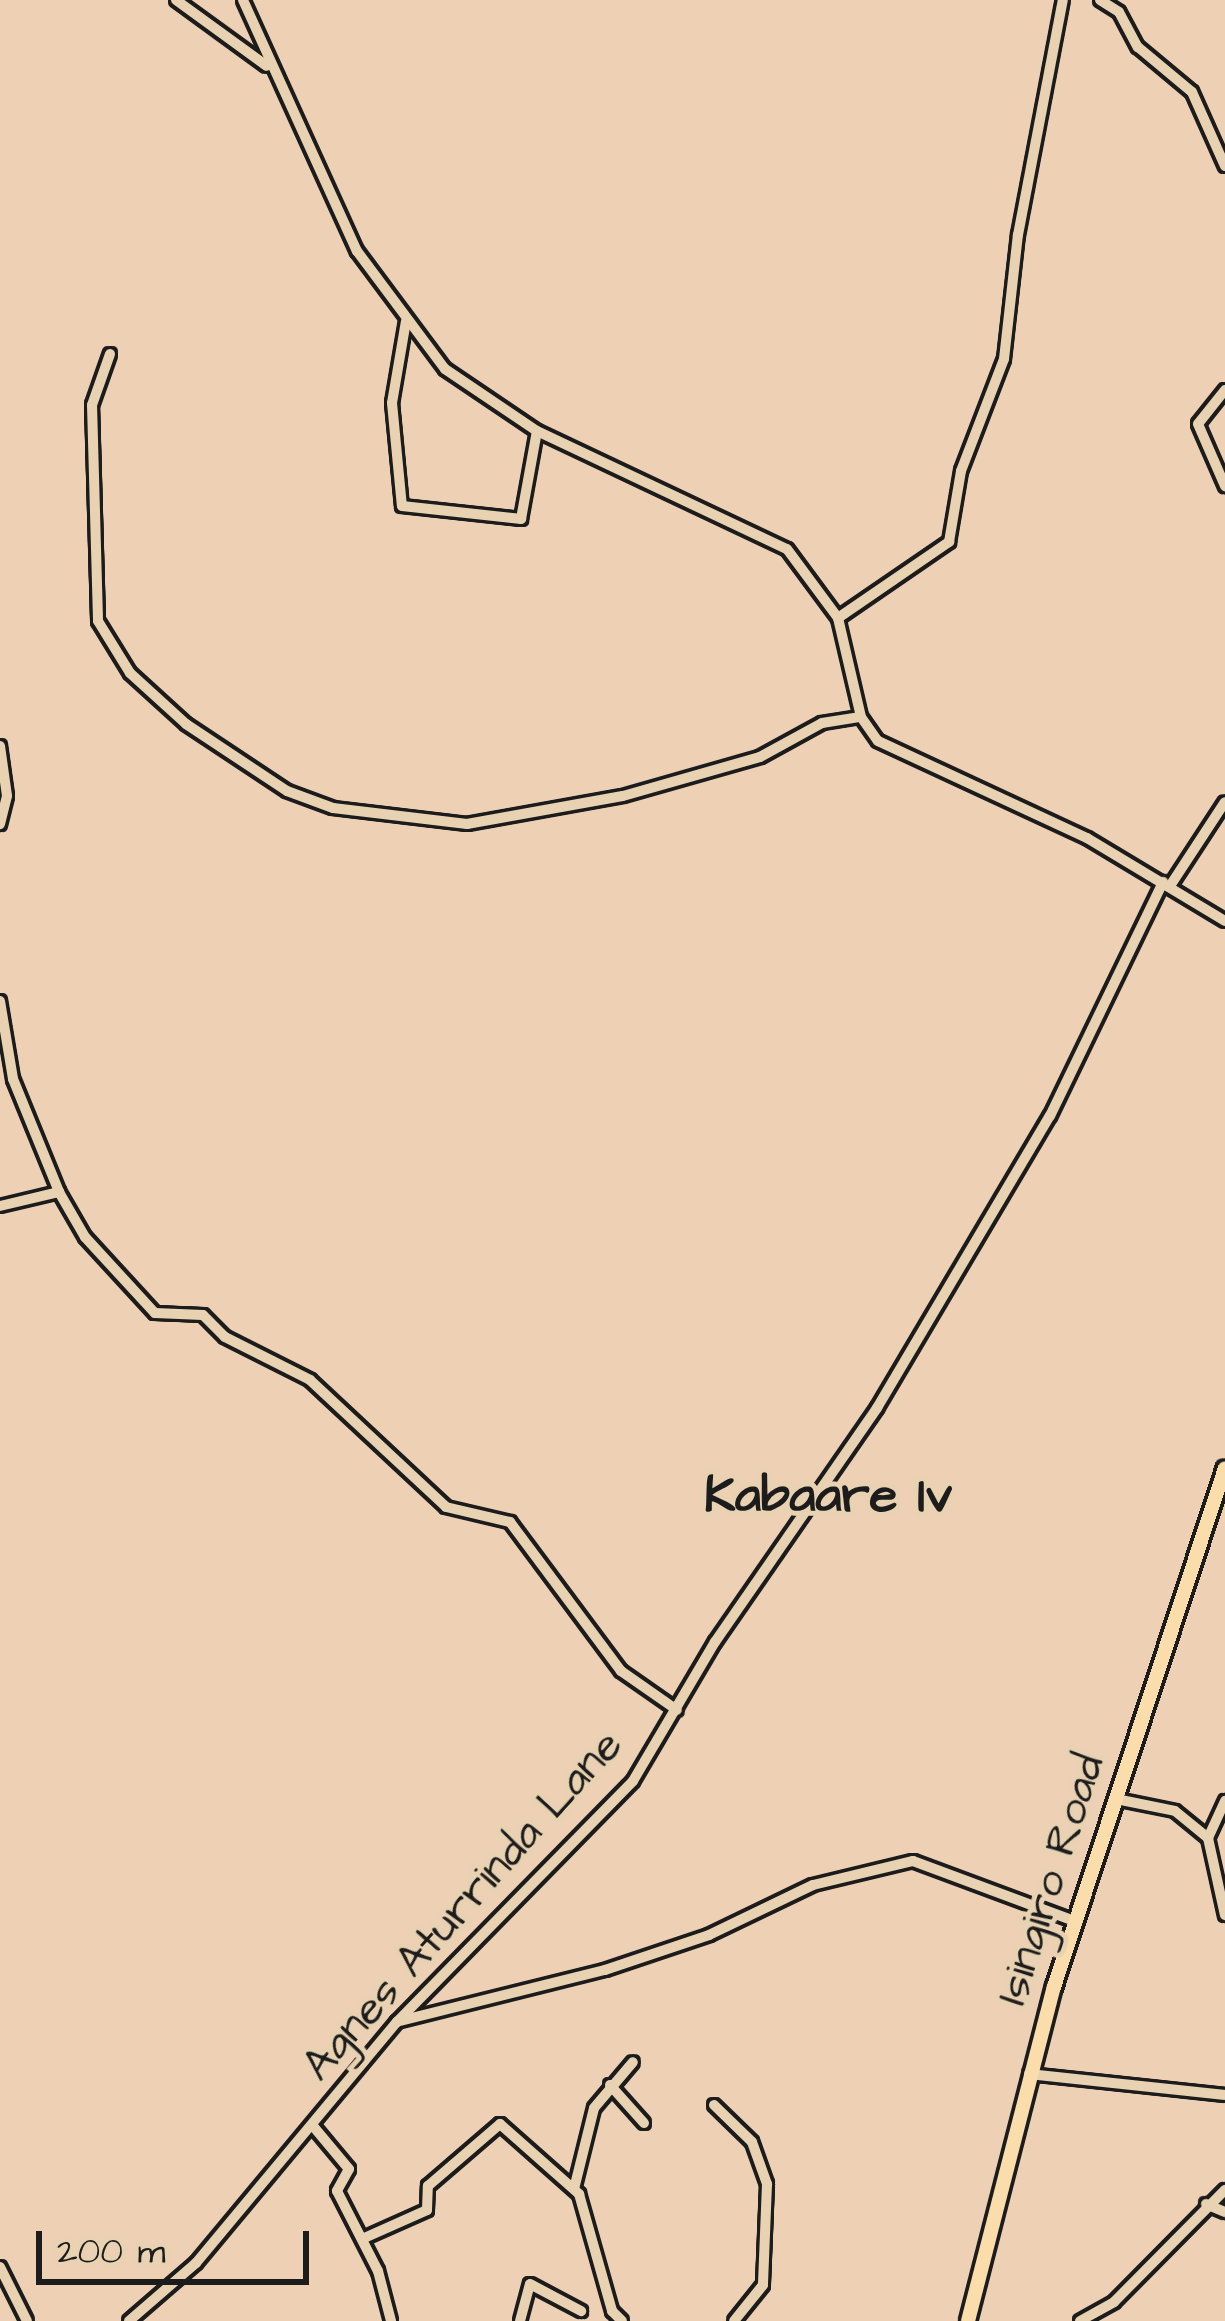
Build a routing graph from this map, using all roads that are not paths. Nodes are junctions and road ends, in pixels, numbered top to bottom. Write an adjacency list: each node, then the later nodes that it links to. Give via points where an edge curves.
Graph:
1 (176, 0): 5 (street)
2 (243, 0): 5 (street)
3 (1064, 0): 12 (street, via 1022,213 1004,359 961,471 949,542)
4 (1100, 0): 6 (street, via 1119,12 1138,47 1192,92)
5 (269, 68): 7 (street, via 357,251)
6 (1224, 170)
7 (406, 321): 10 (street, via 446,369); 10 (street, via 392,403 402,506 521,519)
8 (110, 354): 13 (street, via 92,404 98,621 130,673 186,724 287,791 333,808 467,824 623,796 760,757 822,723)
9 (1225, 390): 11 (street, via 1198,424)
10 (538, 431): 12 (street, via 787,549)
11 (1225, 486)
12 (838, 618): 13 (street)
13 (861, 717): 17 (street, via 878,741 908,759 1087,838)
14 (0, 746): 16 (street, via 7,796)
15 (1225, 802): 17 (street, Agnes Aturrinda Lane)
16 (0, 824)
17 (1166, 884): 18 (street); 24 (street, Agnes Aturrinda Lane, via 1050,1116 877,1408)
18 (1225, 921)
19 (0, 1000): 20 (street)
20 (4, 1025): 21 (street, via 14,1079)
21 (59, 1192): 22 (street); 24 (street, via 85,1237 155,1313 203,1315 225,1337 285,1364 446,1507 510,1522 622,1671)
22 (0, 1206)
23 (1225, 1468): 25 (main road, Isingiro Road)
24 (677, 1710): 31 (street, Agnes Aturrinda Lane, via 634,1781)
25 (1116, 1799): 27 (street, via 1175,1811); 30 (main road, Isingiro Road)
26 (1225, 1801): 27 (street)
27 (1209, 1845): 28 (street); 29 (street)
28 (1225, 1853)
29 (1225, 1915)
30 (1077, 1922): 31 (street, via 913,1861 813,1885 709,1935 605,1970); 33 (main road, Isingiro Road)
31 (397, 2022): 38 (street, Agnes Aturrinda Lane)
32 (633, 2062): 34 (street)
33 (1030, 2074): 35 (street); 52 (main road, Isingiro Road)
34 (610, 2085): 37 (street); 39 (street, via 595,2108)
35 (1225, 2095)
36 (714, 2105): 51 (street, via 752,2142 767,2183 763,2285)
37 (644, 2123)
38 (313, 2126): 43 (street, via 349,2169 337,2191); 47 (street, Agnes Aturrinda Lane, via 196,2263)
39 (574, 2189): 43 (street, via 495,2125 428,2186 427,2210); 50 (street, via 593,2222 612,2312)
40 (1225, 2190): 41 (street)
41 (1206, 2204): 42 (street); 53 (street, via 1114,2302)
42 (1225, 2212)
43 (362, 2240): 48 (street)
44 (0, 2267): 46 (street)
45 (581, 2311): 49 (street, via 530,2284)
46 (27, 2321)
47 (129, 2321)
48 (391, 2321)
49 (520, 2321)
50 (622, 2321)
51 (734, 2321)
52 (968, 2321)
53 (1080, 2321)

